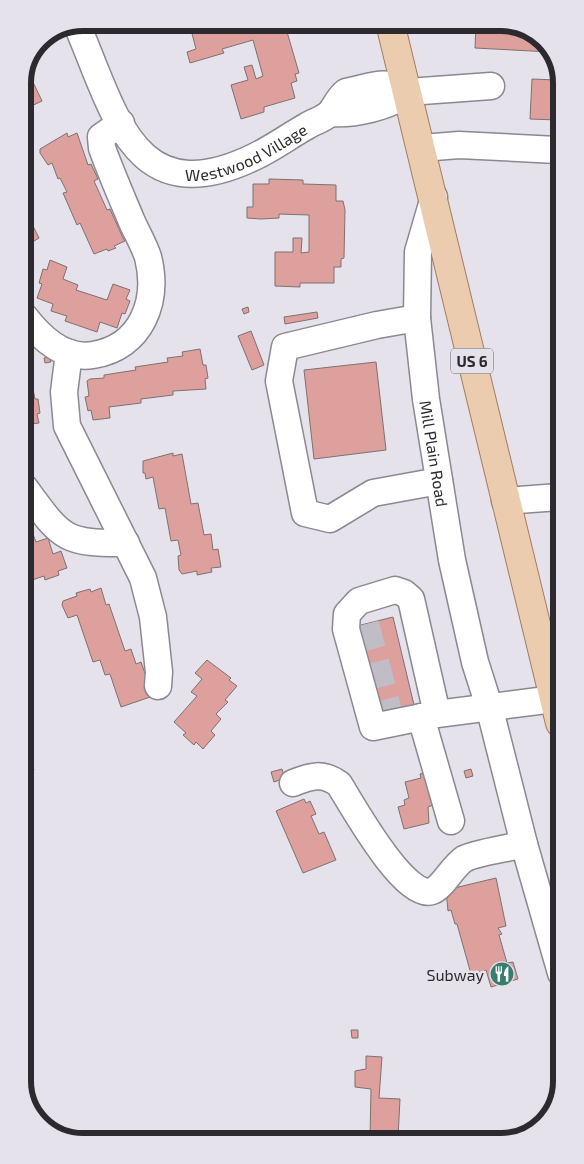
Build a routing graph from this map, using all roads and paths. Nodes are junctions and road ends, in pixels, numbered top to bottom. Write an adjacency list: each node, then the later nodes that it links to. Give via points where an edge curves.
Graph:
1 (80, 31): 5 (street, Westwood Village)
2 (392, 31): 4 (main road, Mill Plain Road / US 6)
3 (491, 86): 4 (street)
4 (408, 92): 5 (street, Westwood Village, via 393,103 347,113 330,113 236,166 190,175 170,172 152,163 129,138); 6 (main road, Mill Plain Road / US 6)
5 (121, 123): 11 (street, via 101,137 102,148 147,255 150,303 141,326 126,342 95,355)
6 (422, 148): 7 (street, via 459,145); 8 (main road, Mill Plain Road / US 6)
7 (553, 150)
8 (434, 197): 9 (street, Mill Plain Road, via 418,252); 15 (main road, Mill Plain Road / US 6)
9 (418, 318): 12 (street, Mill Plain Road); 12 (street, via 285,347 279,381 306,513 330,519 373,493)
10 (31, 323): 11 (street, via 52,344)
11 (69, 353): 16 (street, via 64,392 68,426)
12 (439, 481): 19 (street, Mill Plain Road, via 463,612)
13 (31, 497): 16 (street, via 52,525 70,538 82,542)
14 (553, 497): 15 (street)
15 (505, 501): 18 (main road, Mill Plain Road / US 6)
16 (126, 543): 17 (street, via 143,578 153,618)
17 (158, 686)
18 (553, 695)
19 (489, 706): 20 (street, Mill Plain Road); 21 (street); 24 (street, Mill Plain Road)
20 (553, 711)
21 (429, 716): 21 (street, via 410,599 395,590 362,612 347,614 346,629 373,726 391,717); 23 (street)
22 (293, 783): 24 (street, via 316,775 330,777 339,784 387,858 424,892 438,887 452,868 466,858)
23 (451, 821)
24 (524, 844): 25 (street, Mill Plain Road)
25 (553, 945)

